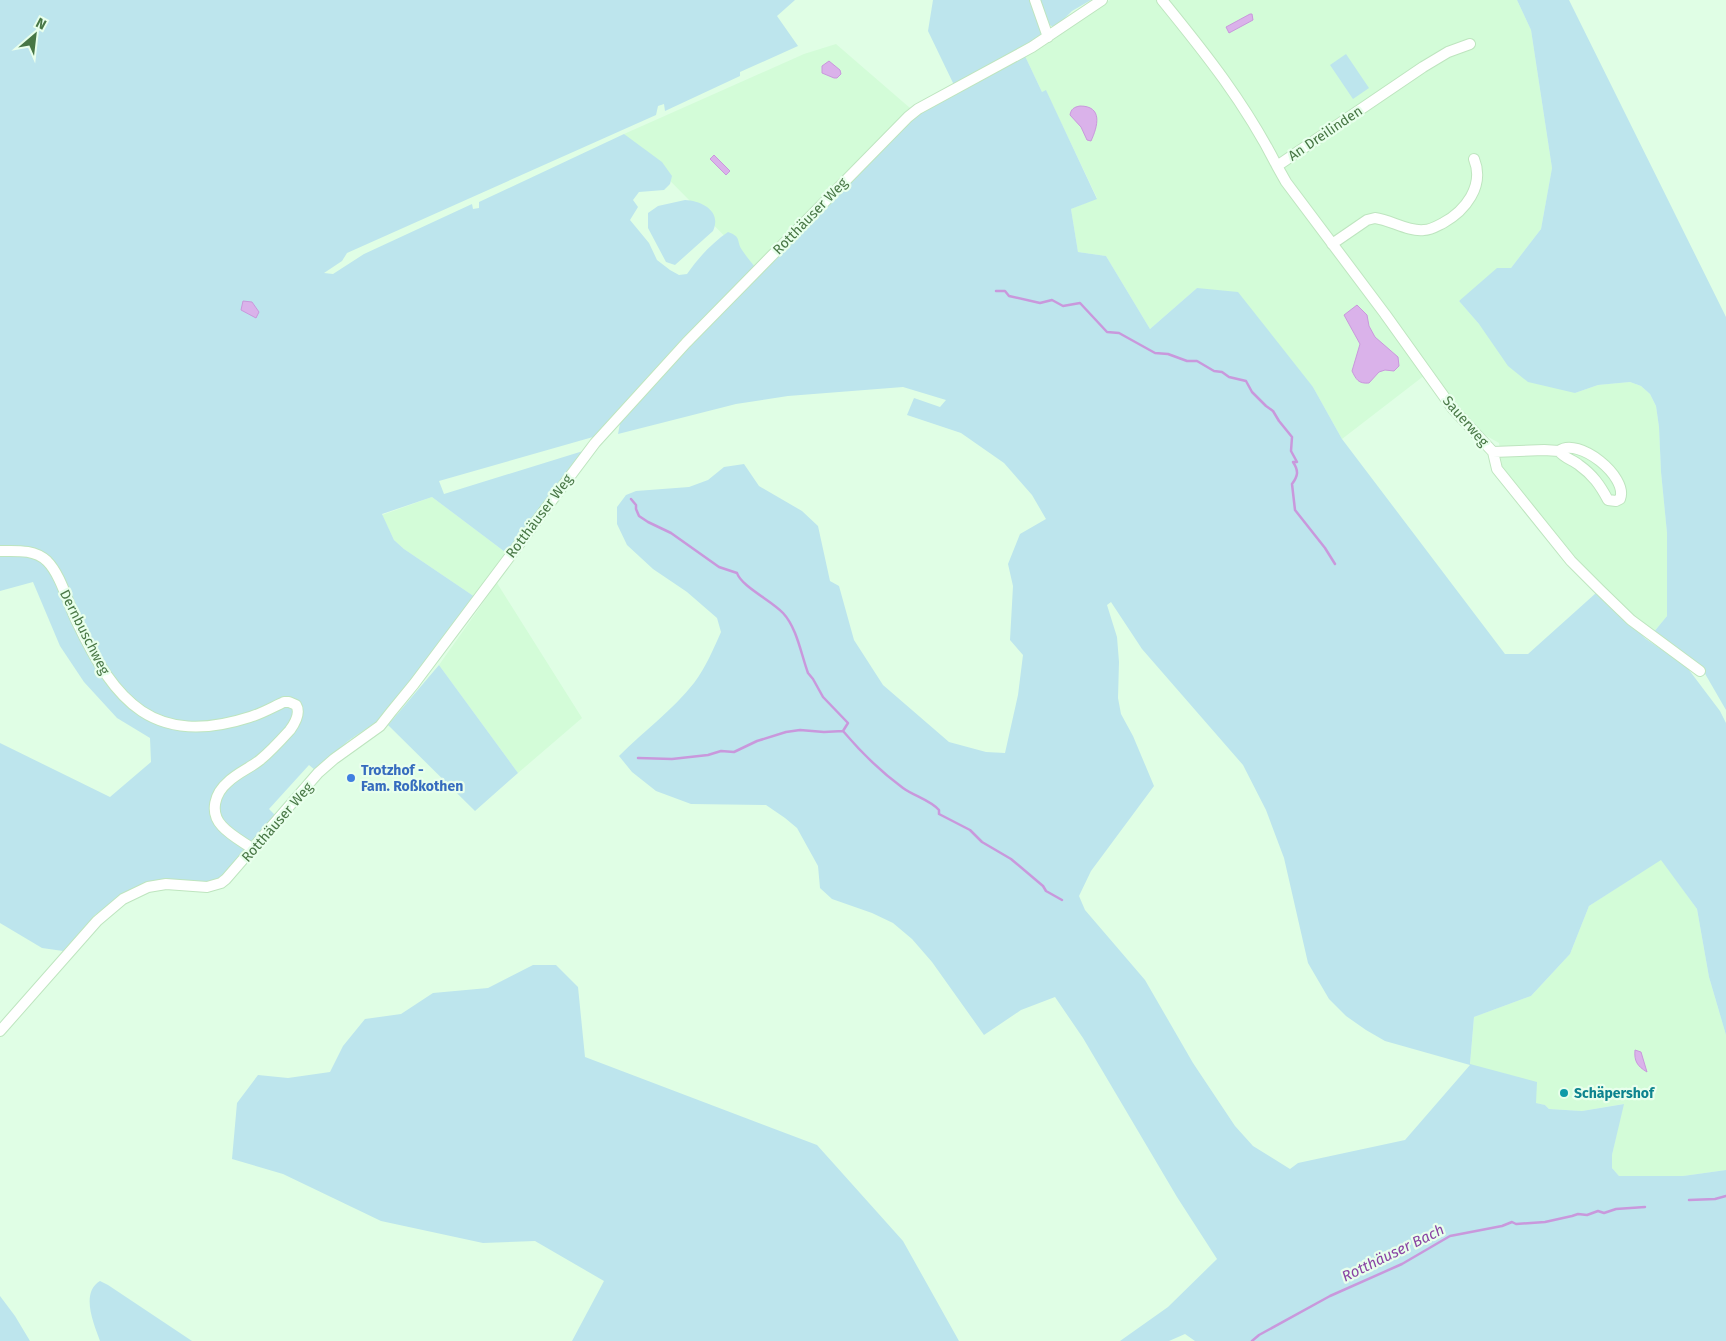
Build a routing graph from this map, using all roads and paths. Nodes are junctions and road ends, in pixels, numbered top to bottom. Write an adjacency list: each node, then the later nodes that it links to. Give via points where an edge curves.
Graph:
1 (1035, 0): 4 (street)
2 (1102, 0): 4 (street, Rotthäuser Weg)
3 (1162, 0): 7 (street, An Dreilinden, via 1215,65 1261,133)
4 (1048, 37): 13 (street, Rotthäuser Weg, via 918,108 714,314 595,443 380,726 334,758)
5 (1470, 44): 7 (street, An Dreilinden, via 1423,67)
6 (1474, 159): 8 (street, via 1477,173 1470,200 1447,220 1424,230 1375,218)
7 (1277, 166): 8 (street, Sauerweg)
8 (1332, 244): 10 (street, Sauerweg, via 1453,409)
9 (1559, 451): 9 (street, via 1595,478 1608,500 1616,502 1620,499 1622,492 1616,479 1596,457 1575,449); 10 (street)
10 (1493, 452): 12 (street, Sauerweg, via 1497,469 1571,561 1632,620)
11 (0, 550): 13 (street, Dernbuschweg, via 25,551 46,560 109,680 127,700 154,719 173,726 208,726 250,717 284,702 296,705 297,716 280,742 228,781 215,799 215,815 221,826)
12 (1700, 672)
13 (253, 849): 14 (street, Rotthäuser Weg, via 226,879 215,886 156,885 123,899 97,921)
14 (0, 1031)

